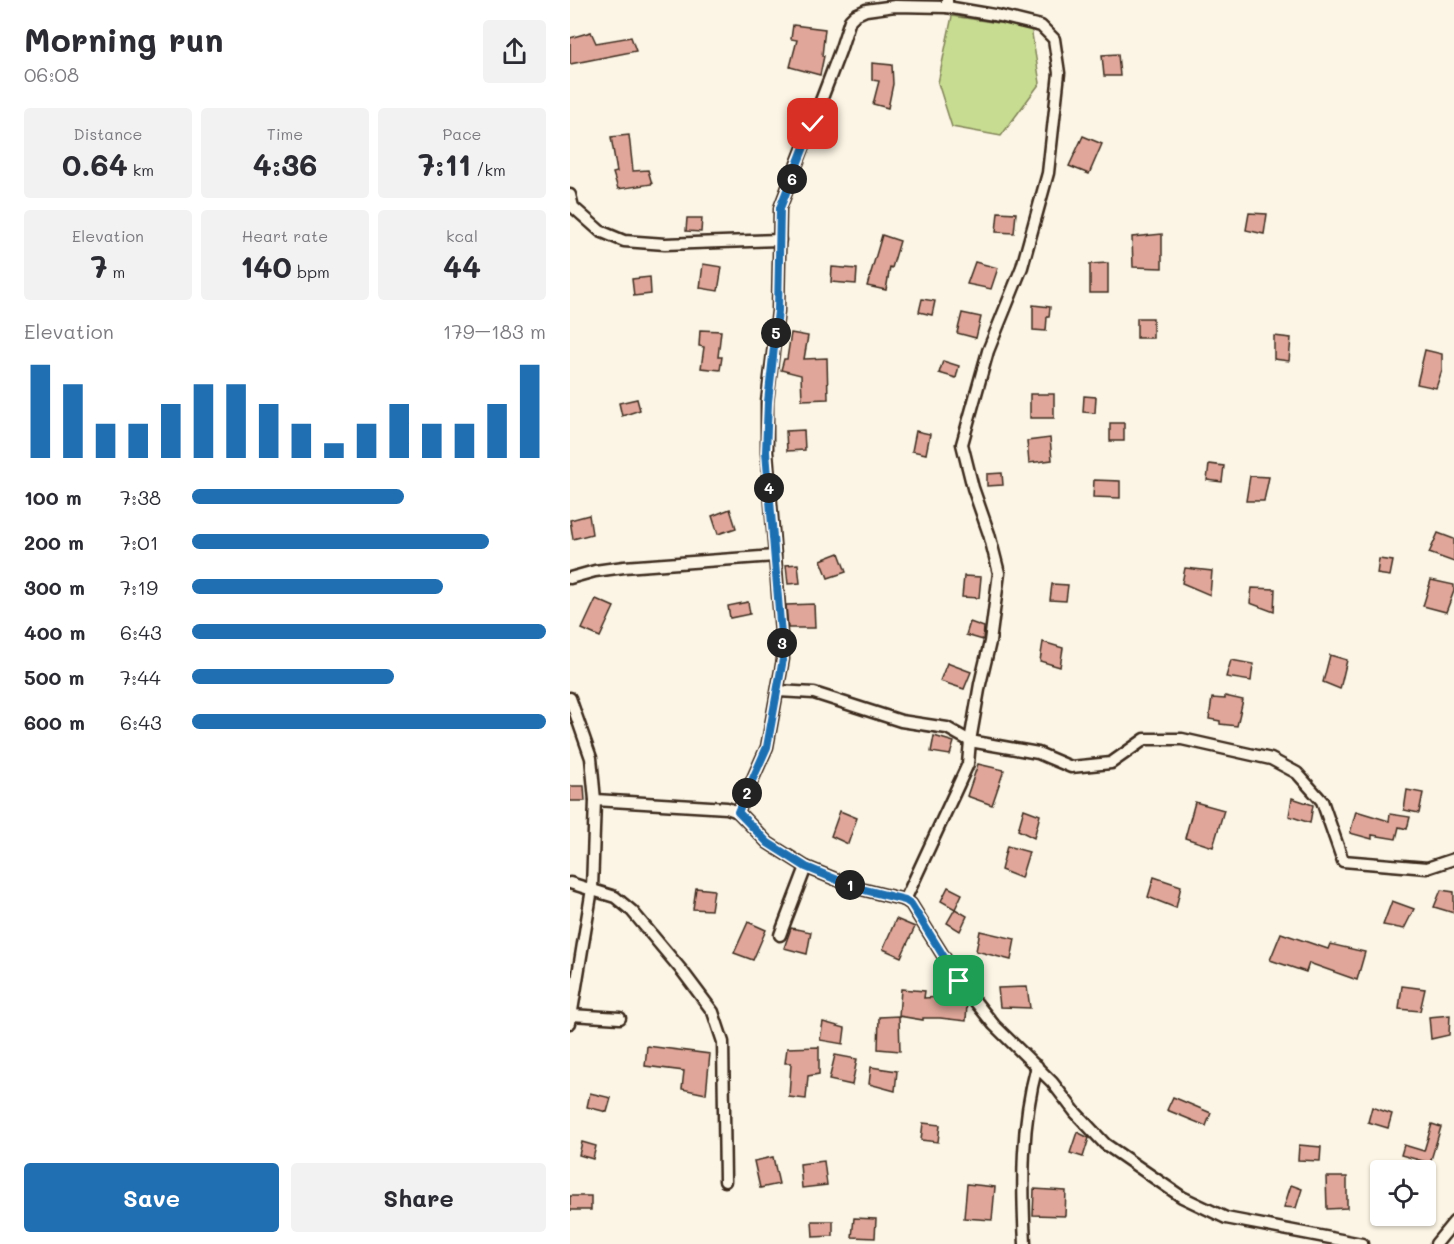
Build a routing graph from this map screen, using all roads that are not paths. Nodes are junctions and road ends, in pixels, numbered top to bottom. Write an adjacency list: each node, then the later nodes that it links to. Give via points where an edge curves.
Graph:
1 (947, 4): 3 (street, via 866,10 850,20 780,208); 8 (street, via 1041,26 1054,39 1059,73 1048,173 1022,267 988,351 963,444 999,573)
2 (570, 195): 3 (street, via 573,207 600,231 624,241 665,244)
3 (780, 240): 4 (street, via 767,442)
4 (775, 556): 5 (street, via 624,567); 6 (street, via 783,659)
5 (570, 578)
6 (778, 691): 8 (street, via 814,693 902,721 947,728); 10 (street, via 767,747)
7 (570, 698): 9 (street, via 591,758)
8 (970, 741): 11 (street, via 1038,753 1071,767 1111,763 1145,739 1182,739 1271,759 1297,773 1322,801 1343,861 1427,868); 15 (street, via 968,764)
9 (595, 800): 10 (street); 14 (street)
10 (738, 812): 12 (street, via 768,843)
11 (1454, 859)
12 (806, 867): 15 (street, via 857,888); 16 (street)
13 (570, 883): 14 (street)
14 (592, 889): 17 (street); 21 (street, via 615,897 632,911 713,1012 723,1042)
15 (905, 900): 20 (street, via 994,1026)
16 (780, 935)
17 (572, 995): 19 (street)
18 (620, 1018): 19 (street)
19 (571, 1019)
20 (1037, 1065): 23 (street, via 1023,1144); 24 (street, via 1105,1144 1182,1197 1226,1218)
21 (725, 1181)
22 (1454, 1222): 25 (street)
23 (1025, 1244)
24 (1362, 1244)
25 (1436, 1244)

